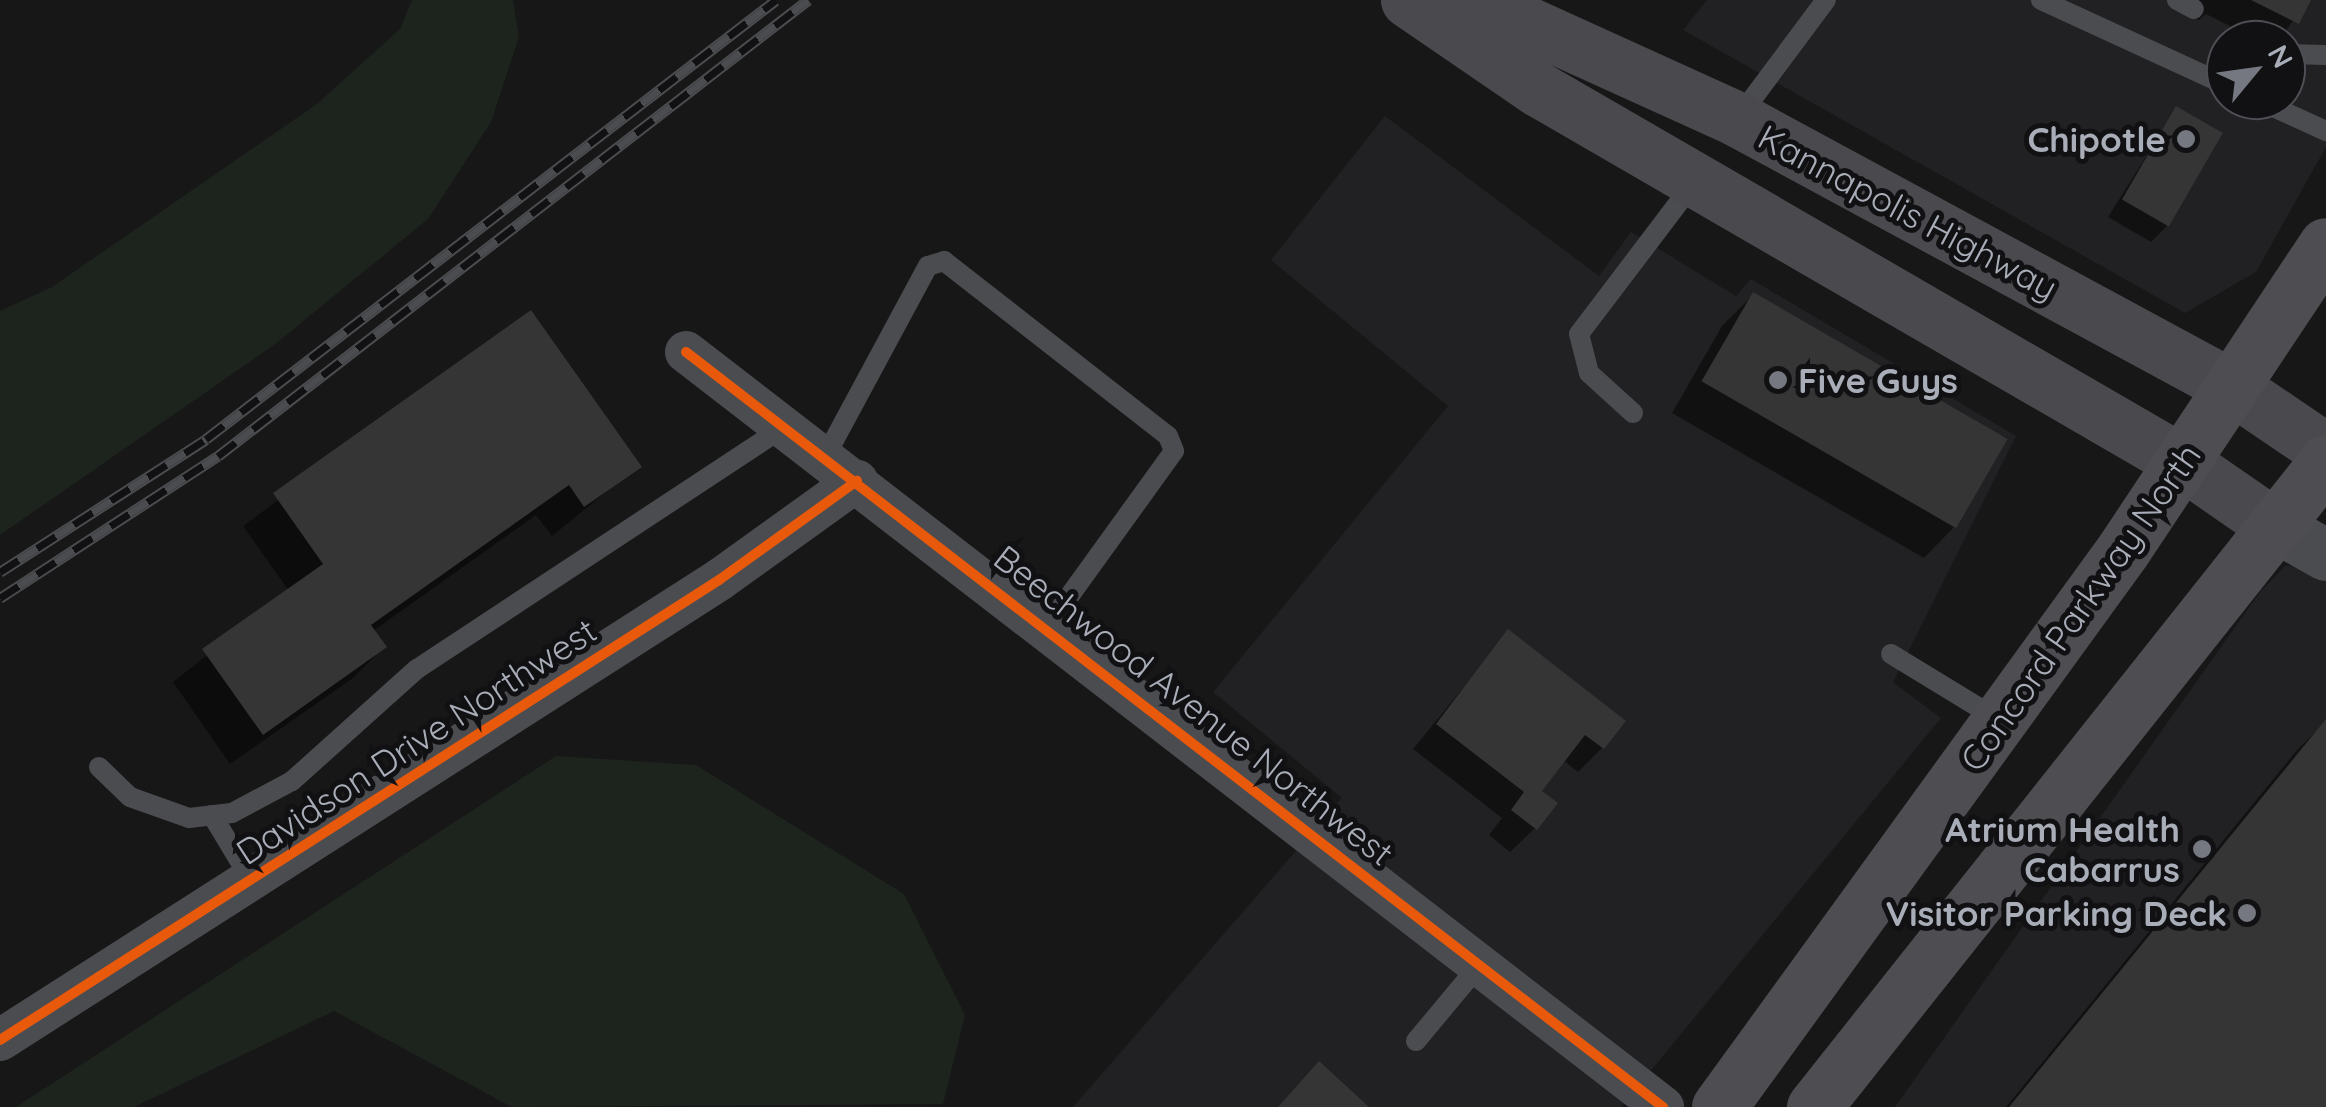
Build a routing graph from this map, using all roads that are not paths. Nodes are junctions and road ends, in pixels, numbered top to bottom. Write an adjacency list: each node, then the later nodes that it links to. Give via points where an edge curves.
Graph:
1 (1408, 0): 7 (main road, Kannapolis Highway)
2 (1475, 0): 6 (main road, Kannapolis Highway)
3 (1826, 0): 6 (lane)
4 (2041, 0): 5 (lane)
5 (2206, 77)
6 (1737, 119): 10 (main road, Kannapolis Highway)
7 (1696, 179): 11 (lane, via 1580,334 1590,374); 14 (main road, Kannapolis Highway)
8 (2326, 246): 10 (highway, Concord Parkway North)
9 (686, 352): 12 (street, Beechwood Avenue Northwest)
10 (2232, 387): 13 (main road, Kannapolis Highway); 14 (highway, Concord Parkway North)
11 (1633, 412)
12 (785, 426): 16 (street, Beechwood Avenue Northwest); 23 (lane, via 417,669 292,781)
13 (2326, 452)
14 (2182, 462): 17 (main road, Kannapolis Highway); 21 (highway, Concord Parkway North)
15 (2326, 462): 17 (highway)
16 (841, 469): 19 (street, Beechwood Avenue Northwest); 19 (lane, Davidson Drive Northwest, via 928,266 944,260 1168,436 1174,451); 24 (street, Davidson Drive Northwest, via 719,580)
17 (2276, 527): 18 (street); 30 (highway)
18 (2326, 554)
19 (1048, 626): 25 (street, Beechwood Avenue Northwest)
20 (1891, 654): 21 (lane)
21 (2001, 721): 29 (highway, Concord Parkway North)
22 (99, 767): 23 (lane, via 130,797 190,818)
23 (212, 816): 24 (lane)
24 (251, 880): 26 (street, Davidson Drive Northwest)
25 (1482, 964): 27 (lane); 28 (street, Beechwood Avenue Northwest)
26 (0, 1040)
27 (1416, 1041)
28 (1664, 1107)
29 (1719, 1107)
30 (1814, 1107)

